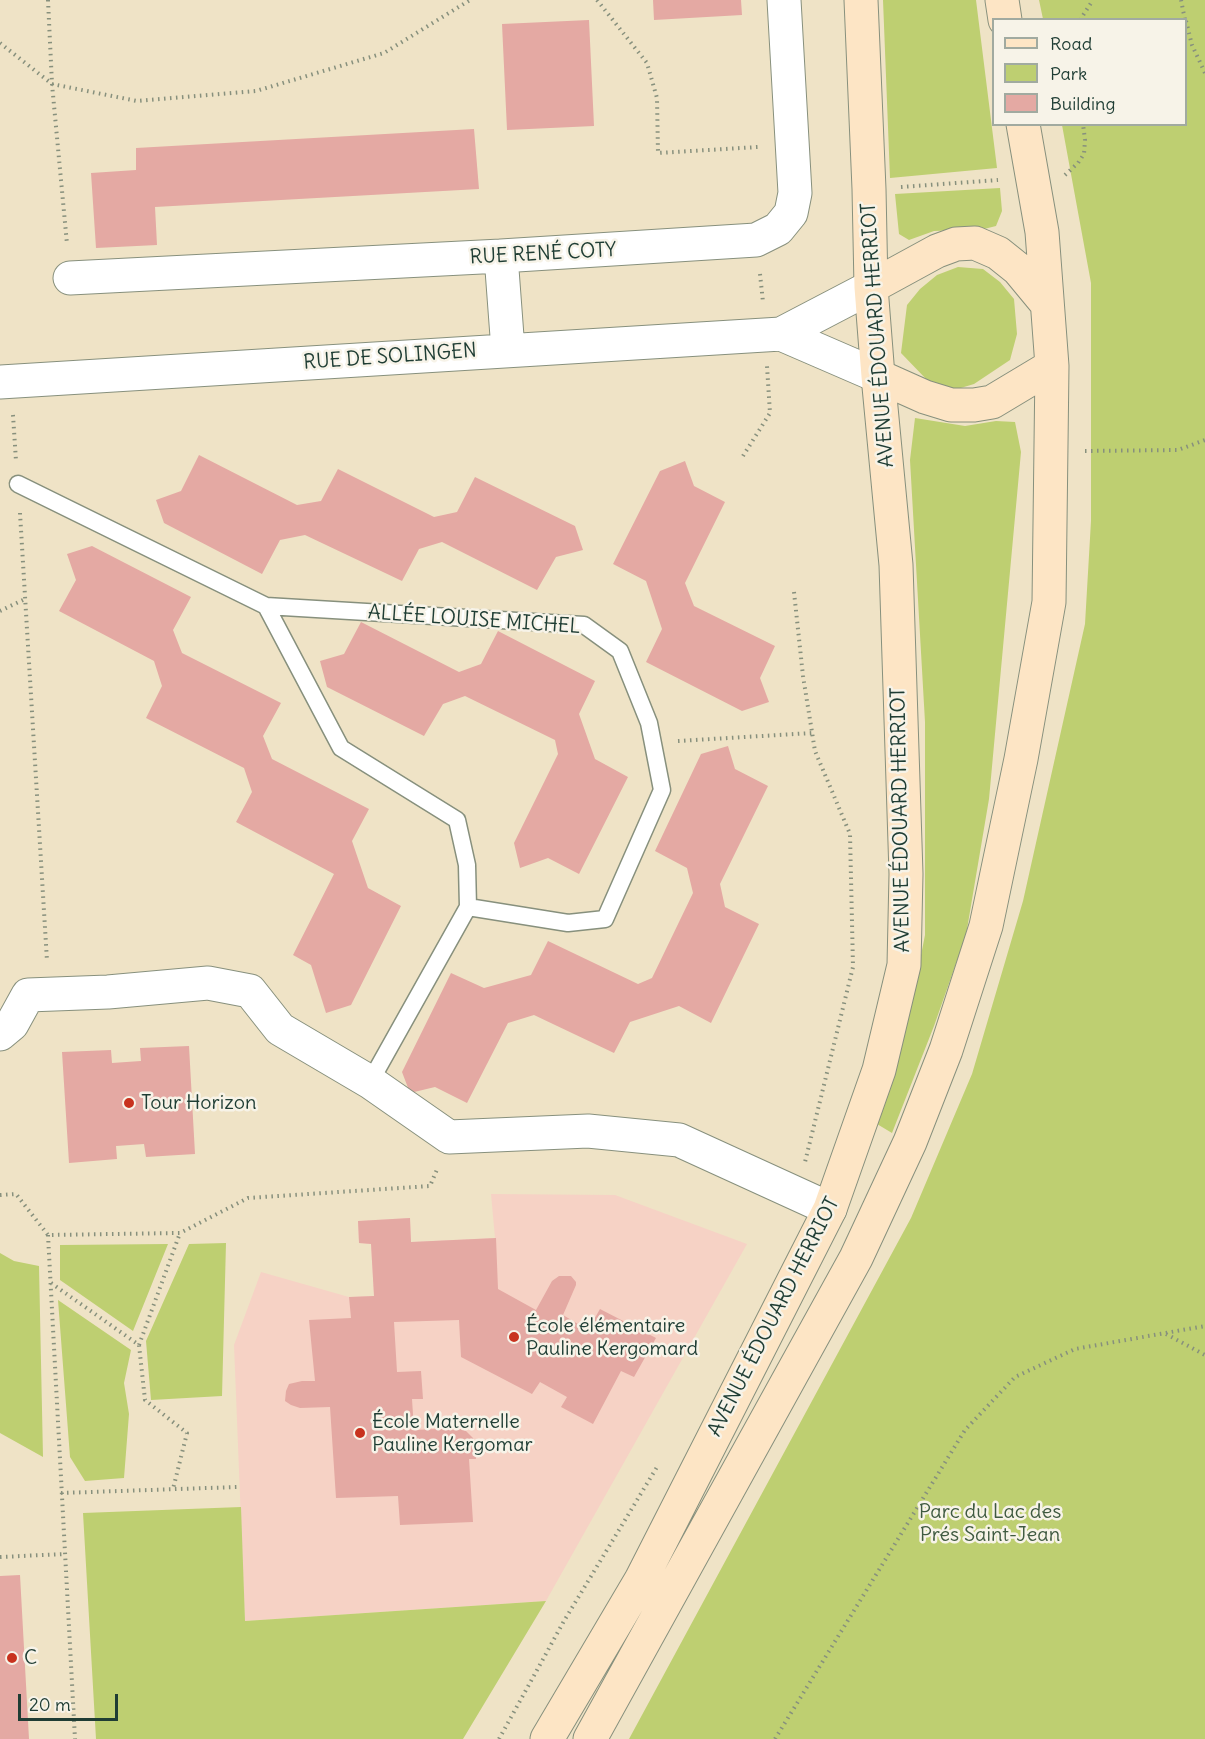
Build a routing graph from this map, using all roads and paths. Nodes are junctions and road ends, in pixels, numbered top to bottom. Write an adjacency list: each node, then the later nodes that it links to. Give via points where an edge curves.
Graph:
1 (48, 0): 15 (path)
2 (470, 0): 15 (path, via 384,53 256,91 136,102)
3 (597, 0): 16 (path, via 647,63)
4 (784, 0): 20 (street, RUE RENÉ COTY, via 795,193 791,213 778,229 756,240)
5 (861, 0): 22 (main road, AVENUE ÉDOUARD HERRIOT)
6 (1002, 0): 9 (main road)
7 (1093, 0): 10 (path)
8 (1181, 0): 11 (path)
9 (1005, 18)
10 (1081, 18)
11 (1185, 18)
12 (1187, 27): 14 (path)
13 (0, 43): 15 (path)
14 (1205, 73)
15 (52, 84): 21 (path)
16 (657, 98)
17 (1023, 126): 23 (main road, AVENUE ÉDOUARD HERRIOT, via 1042,232)
18 (1083, 126): 19 (path, via 1084,154 1065,176)
19 (1055, 177)
20 (501, 256): 21 (street, RUE RENÉ COTY); 25 (street)
21 (70, 278)
22 (871, 286): 23 (main road, via 937,251 975,243 1018,269); 24 (street, RUE DE SOLINGEN); 27 (main road, AVENUE ÉDOUARD HERRIOT)
23 (1047, 304): 26 (main road, AVENUE ÉDOUARD HERRIOT)
24 (781, 334): 25 (street, RUE DE SOLINGEN); 27 (street, RUE DE SOLINGEN)
25 (508, 350): 28 (street, RUE DE SOLINGEN)
26 (1052, 366): 27 (main road, via 992,402 974,405 951,405 925,398); 62 (main road, AVENUE ÉDOUARD HERRIOT, via 1049,602 986,926 946,1050 910,1142 856,1258)
27 (878, 376): 45 (main road, AVENUE ÉDOUARD HERRIOT, via 896,565 906,873 904,965 879,1071)
28 (5, 382): 31 (path)
29 (1205, 440): 30 (path, via 1178,450)
30 (1077, 451)
31 (18, 484): 33 (path); 34 (lane, ALLÉE LOUISE MICHEL)
32 (794, 592): 36 (path)
33 (26, 599): 35 (path); 39 (path)
34 (266, 606): 37 (lane, ALLÉE LOUISE MICHEL, via 584,625 620,651); 38 (lane, via 341,748 458,820 467,865)
35 (0, 611)
36 (812, 733): 37 (path); 43 (path, via 815,751 850,834 853,967)
37 (653, 742): 38 (lane, ALLÉE LOUISE MICHEL, via 662,790 605,919 568,923)
38 (468, 907): 41 (lane)
39 (48, 995): 40 (street, via 28,995 12,1024); 41 (street, via 208,983 250,991 280,1029)
40 (0, 1034)
41 (370, 1082): 42 (street)
42 (450, 1137): 43 (street, via 588,1131 679,1140); 46 (path, via 430,1186 248,1198)
43 (797, 1194): 45 (street)
44 (0, 1195): 47 (path, via 16,1194)
45 (830, 1209): 61 (main road, AVENUE ÉDOUARD HERRIOT, via 641,1580)
46 (180, 1233): 47 (path); 51 (path)
47 (48, 1234): 48 (path)
48 (51, 1282): 51 (path); 56 (path)
49 (1205, 1326): 50 (path)
50 (1166, 1333): 52 (path); 63 (path, via 1075,1349 1015,1377 965,1430)
51 (139, 1345): 55 (path, via 145,1400 187,1433)
52 (1205, 1355)
53 (662, 1460): 60 (path)
54 (237, 1486): 55 (path)
55 (173, 1489): 56 (path)
56 (62, 1493): 57 (path)
57 (65, 1554): 58 (path); 59 (path)
58 (0, 1557)
59 (75, 1739)
60 (499, 1739)
61 (547, 1739)
62 (590, 1739)
63 (775, 1739)

